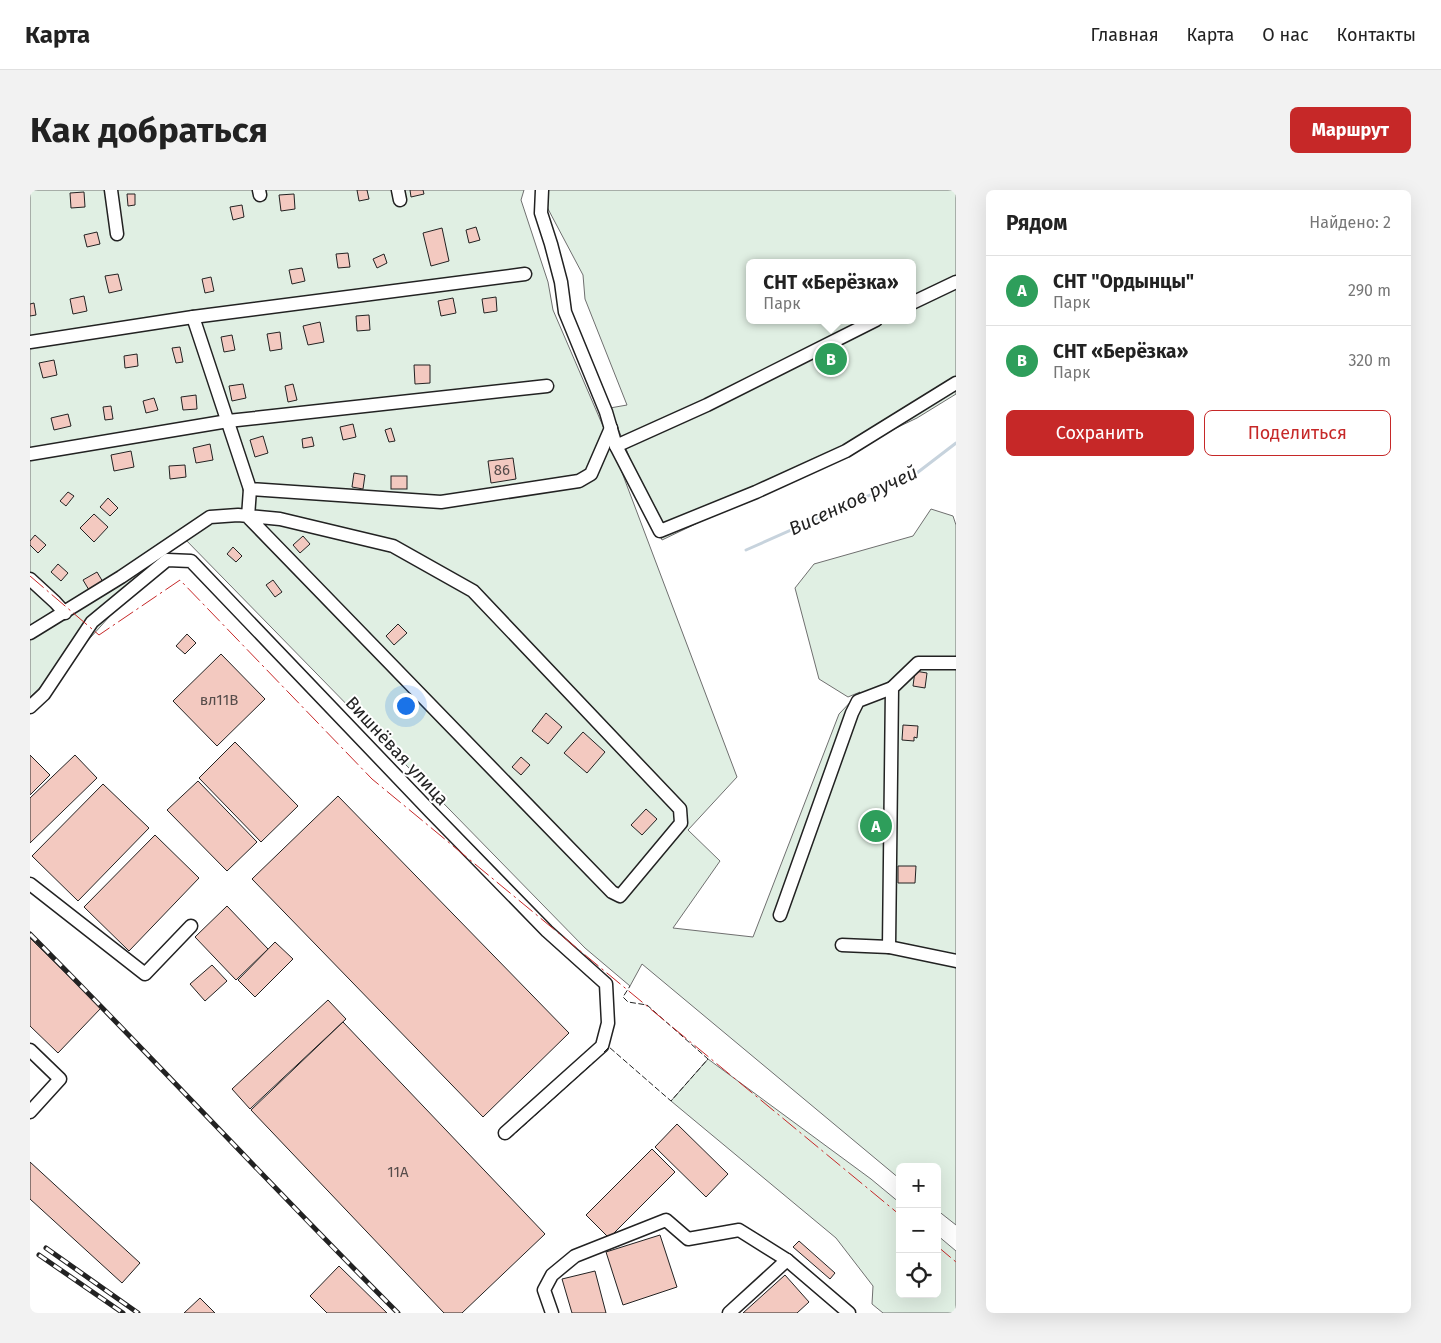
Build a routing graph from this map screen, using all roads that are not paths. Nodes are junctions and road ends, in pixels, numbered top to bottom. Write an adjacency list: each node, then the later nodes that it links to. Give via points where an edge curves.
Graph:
1 (111, 190): 3 (street)
2 (542, 190): 13 (street, via 541,213 561,282 565,312)
3 (117, 234)
4 (525, 274): 7 (street)
5 (956, 282): 6 (street)
6 (916, 301)
7 (193, 317): 9 (street); 12 (street)
8 (868, 324): 14 (street)
9 (30, 342)
10 (956, 383): 14 (street, via 846,451 660,531)
11 (547, 386): 12 (street)
12 (228, 421): 15 (street); 16 (street)
13 (611, 428): 14 (street); 16 (street, via 591,474 580,481 441,502)
14 (616, 446)
15 (30, 454)
16 (250, 489): 17 (street)
17 (248, 517): 17 (street, via 280,519 393,546 473,590 680,809 681,822 620,896 612,892); 19 (street, via 210,517)
18 (30, 579): 19 (street)
19 (65, 613): 20 (street)
20 (30, 633)
21 (956, 663): 22 (street, via 918,663)
22 (892, 688): 25 (street, via 858,701); 28 (street)
23 (30, 707): 32 (street, Вишнёвая улица, via 44,694 92,622 166,560 191,561 526,910 606,984 608,1023 602,1046)
24 (30, 884): 26 (street, via 145,974)
25 (780, 915)
26 (191, 926)
27 (842, 945): 28 (street)
28 (890, 948): 29 (street)
29 (956, 962)
30 (30, 1050): 31 (street, via 60,1079)
31 (30, 1112)
32 (505, 1133)
33 (787, 1260): 34 (street, via 740,1230 688,1239 666,1220 575,1256 552,1275 544,1290); 35 (street); 36 (street)
34 (552, 1313)
35 (729, 1313)
36 (849, 1313)

